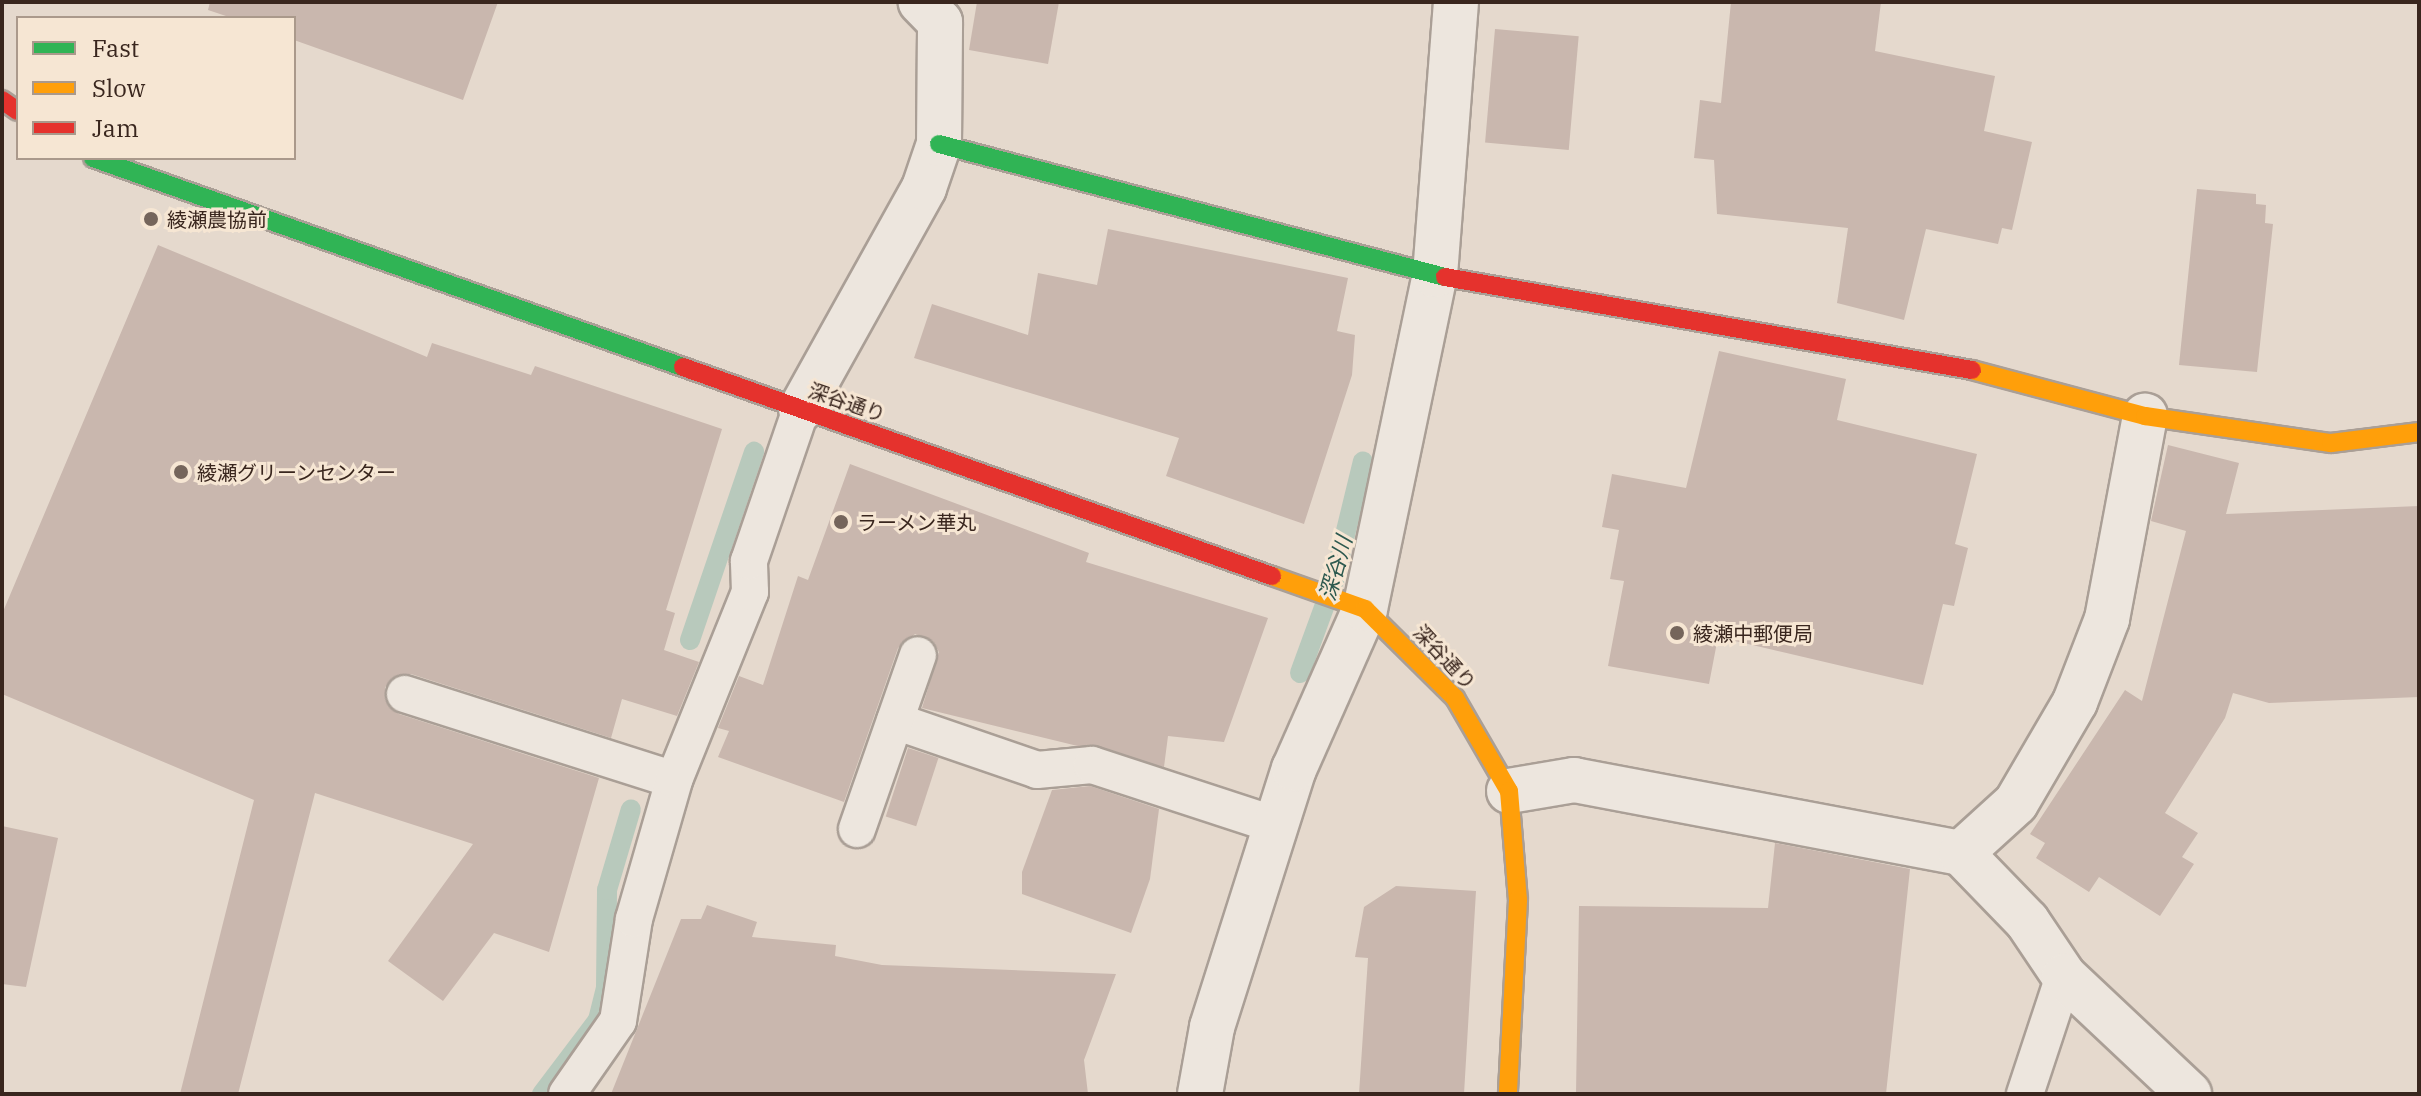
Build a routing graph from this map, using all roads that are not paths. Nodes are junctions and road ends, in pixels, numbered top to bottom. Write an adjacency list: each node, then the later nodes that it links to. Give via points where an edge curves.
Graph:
1 (921, 2): 3 (street, via 940,22)
2 (1456, 2): 5 (street)
3 (939, 144): 5 (street); 6 (street, via 924,188)
4 (99, 160): 6 (street, 深谷通り)
5 (1435, 275): 7 (street, via 1910,358); 9 (street)
6 (801, 409): 9 (street, 深谷通り); 13 (lane, via 749,561 750,592)
7 (2145, 416): 8 (street, via 2331,443); 17 (street, via 2107,619 2075,702 2016,803)
8 (2419, 432)
9 (1356, 603): 14 (street, 深谷通り, via 1455,698); 15 (street)
10 (918, 655): 12 (lane)
11 (405, 694): 13 (lane)
12 (895, 721): 15 (lane, via 1037,770 1092,765); 16 (lane)
13 (674, 780): 19 (lane, via 634,919 618,1021)
14 (1509, 791): 17 (street, via 1574,780); 21 (street, via 1518,900)
15 (1276, 825): 20 (street, via 1212,1027)
16 (857, 829)
17 (1961, 853): 18 (street, via 2027,921)
18 (2064, 976): 22 (lane); 23 (street)
19 (567, 1094)
20 (1200, 1094)
21 (1508, 1094)
22 (2025, 1094)
23 (2189, 1094)

